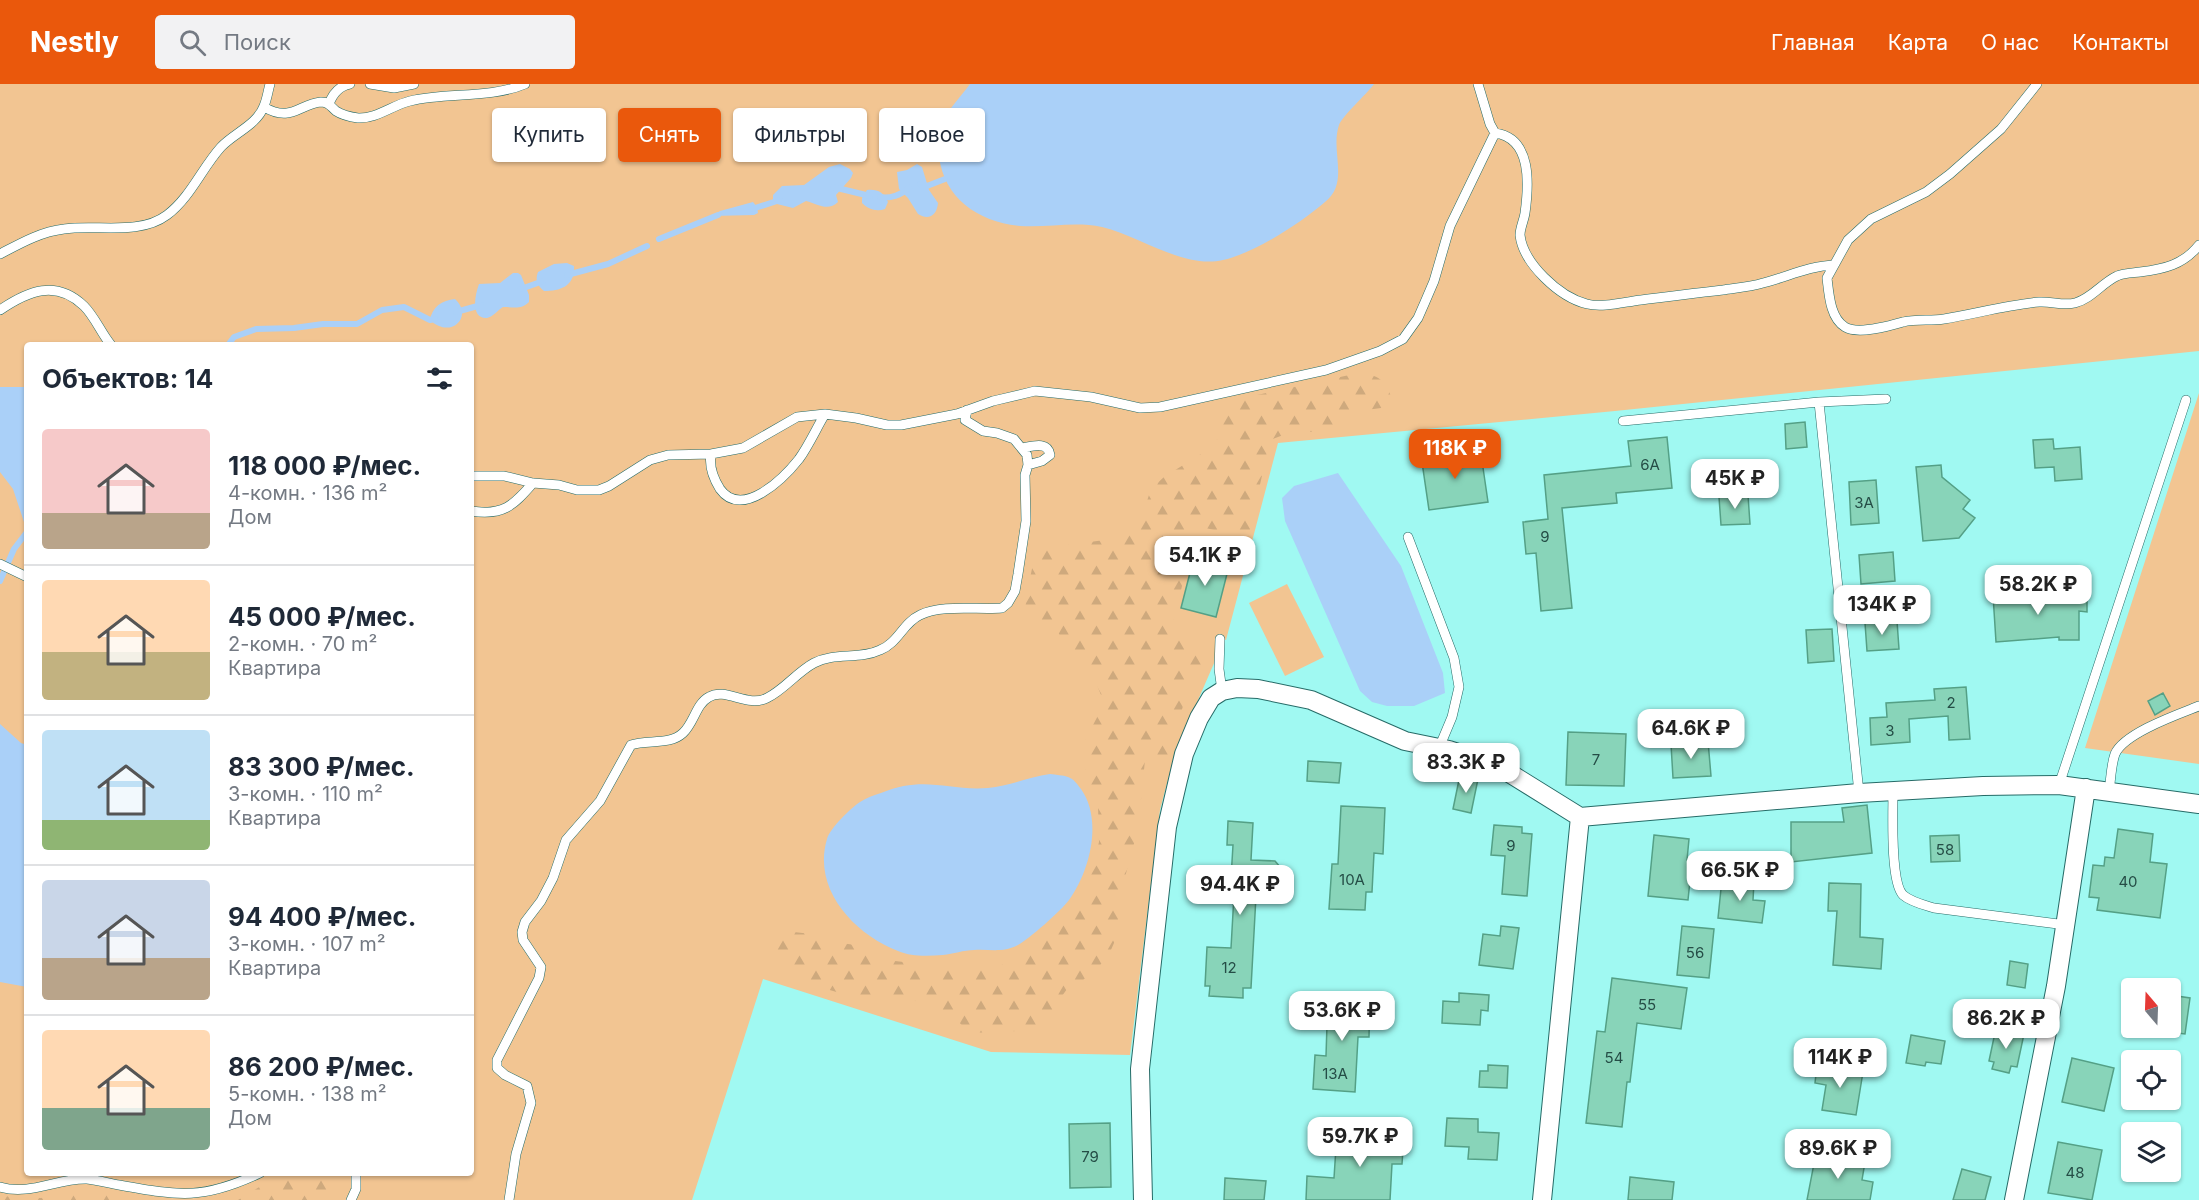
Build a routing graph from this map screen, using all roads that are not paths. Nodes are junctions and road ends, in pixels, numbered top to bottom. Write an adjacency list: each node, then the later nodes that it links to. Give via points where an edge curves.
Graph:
1 (270, 84): 9 (lane)
2 (350, 84): 8 (lane, via 338,88)
3 (370, 84): 4 (lane, via 394,88)
4 (414, 84)
5 (525, 84): 8 (lane, via 493,92 408,101 360,118 346,116)
6 (1478, 84): 10 (lane)
7 (2037, 84): 13 (lane, via 2001,129 1926,192 1871,219 1848,240)
8 (329, 104): 9 (lane, via 322,102 282,113)
9 (264, 107): 12 (lane, via 258,117 222,146 181,201 159,220 143,225 49,231)
10 (1495, 134): 13 (lane, via 1508,136 1523,154 1527,189 1520,232 1525,253 1552,285 1575,300 1603,304 1684,295 1760,284); 19 (lane, via 1450,226 1418,318 1393,346 1326,370 1160,407 1140,408 1035,391)
11 (2199, 245): 13 (lane, via 2177,265 2117,277 2075,303 2023,304 1858,330 1846,328 1835,318 1827,278)
12 (0, 254)
13 (1833, 265)
14 (0, 310): 15 (lane, via 17,298 39,290 53,290 70,295 85,307)
15 (109, 342)
16 (1886, 399): 18 (lane)
17 (2186, 400): 35 (lane)
18 (1819, 402): 21 (lane); 39 (lane)
19 (967, 411): 20 (lane, via 888,425); 22 (lane, via 965,420 975,428 1007,436)
20 (825, 414): 23 (lane, via 797,417 743,448); 23 (lane, via 800,458 784,476 748,500 726,496 709,464)
21 (1623, 421)
22 (1022, 447): 24 (lane); 24 (lane, via 1046,446 1050,450 1050,455)
23 (711, 454): 26 (lane, via 668,455 650,460 599,490)
24 (1028, 465): 47 (lane, via 1026,521 1015,591 1002,608 933,610 921,614 880,650 821,660 777,692 755,702 720,694 711,696 683,734 662,742 638,742 625,752 600,801 566,840 553,878 522,932 541,968 496,1060 497,1068 505,1075 526,1086 531,1103 516,1154)
25 (474, 476): 26 (lane, via 504,476)
26 (533, 483): 27 (lane, via 506,509 487,514)
27 (474, 512)
28 (1408, 537): 34 (lane, via 1454,658 1459,687)
29 (0, 564): 30 (lane)
30 (24, 576)
31 (1220, 639): 32 (lane)
32 (1222, 691): 34 (street, via 1258,689 1311,700 1405,741); 48 (street, via 1211,698 1184,754 1167,827 1140,1069)
33 (2199, 706): 38 (lane, via 2146,728 2124,744 2115,753)
34 (1439, 748): 41 (street, via 1498,766)
35 (2059, 785): 36 (street); 37 (street)
36 (2086, 788): 38 (street); 42 (street)
37 (1893, 791): 39 (street); 42 (lane, via 1894,866 1902,894 1934,908)
38 (2109, 791): 40 (street)
39 (1859, 793): 41 (street)
40 (2199, 804)
41 (1580, 817): 49 (street)
42 (2066, 925): 50 (street)
43 (254, 1176): 45 (lane, via 221,1193 198,1198 86,1179 27,1190)
44 (356, 1176): 46 (lane)
45 (0, 1187)
46 (351, 1200)
47 (509, 1200)
48 (1143, 1200)
49 (1542, 1200)
50 (2014, 1200)

